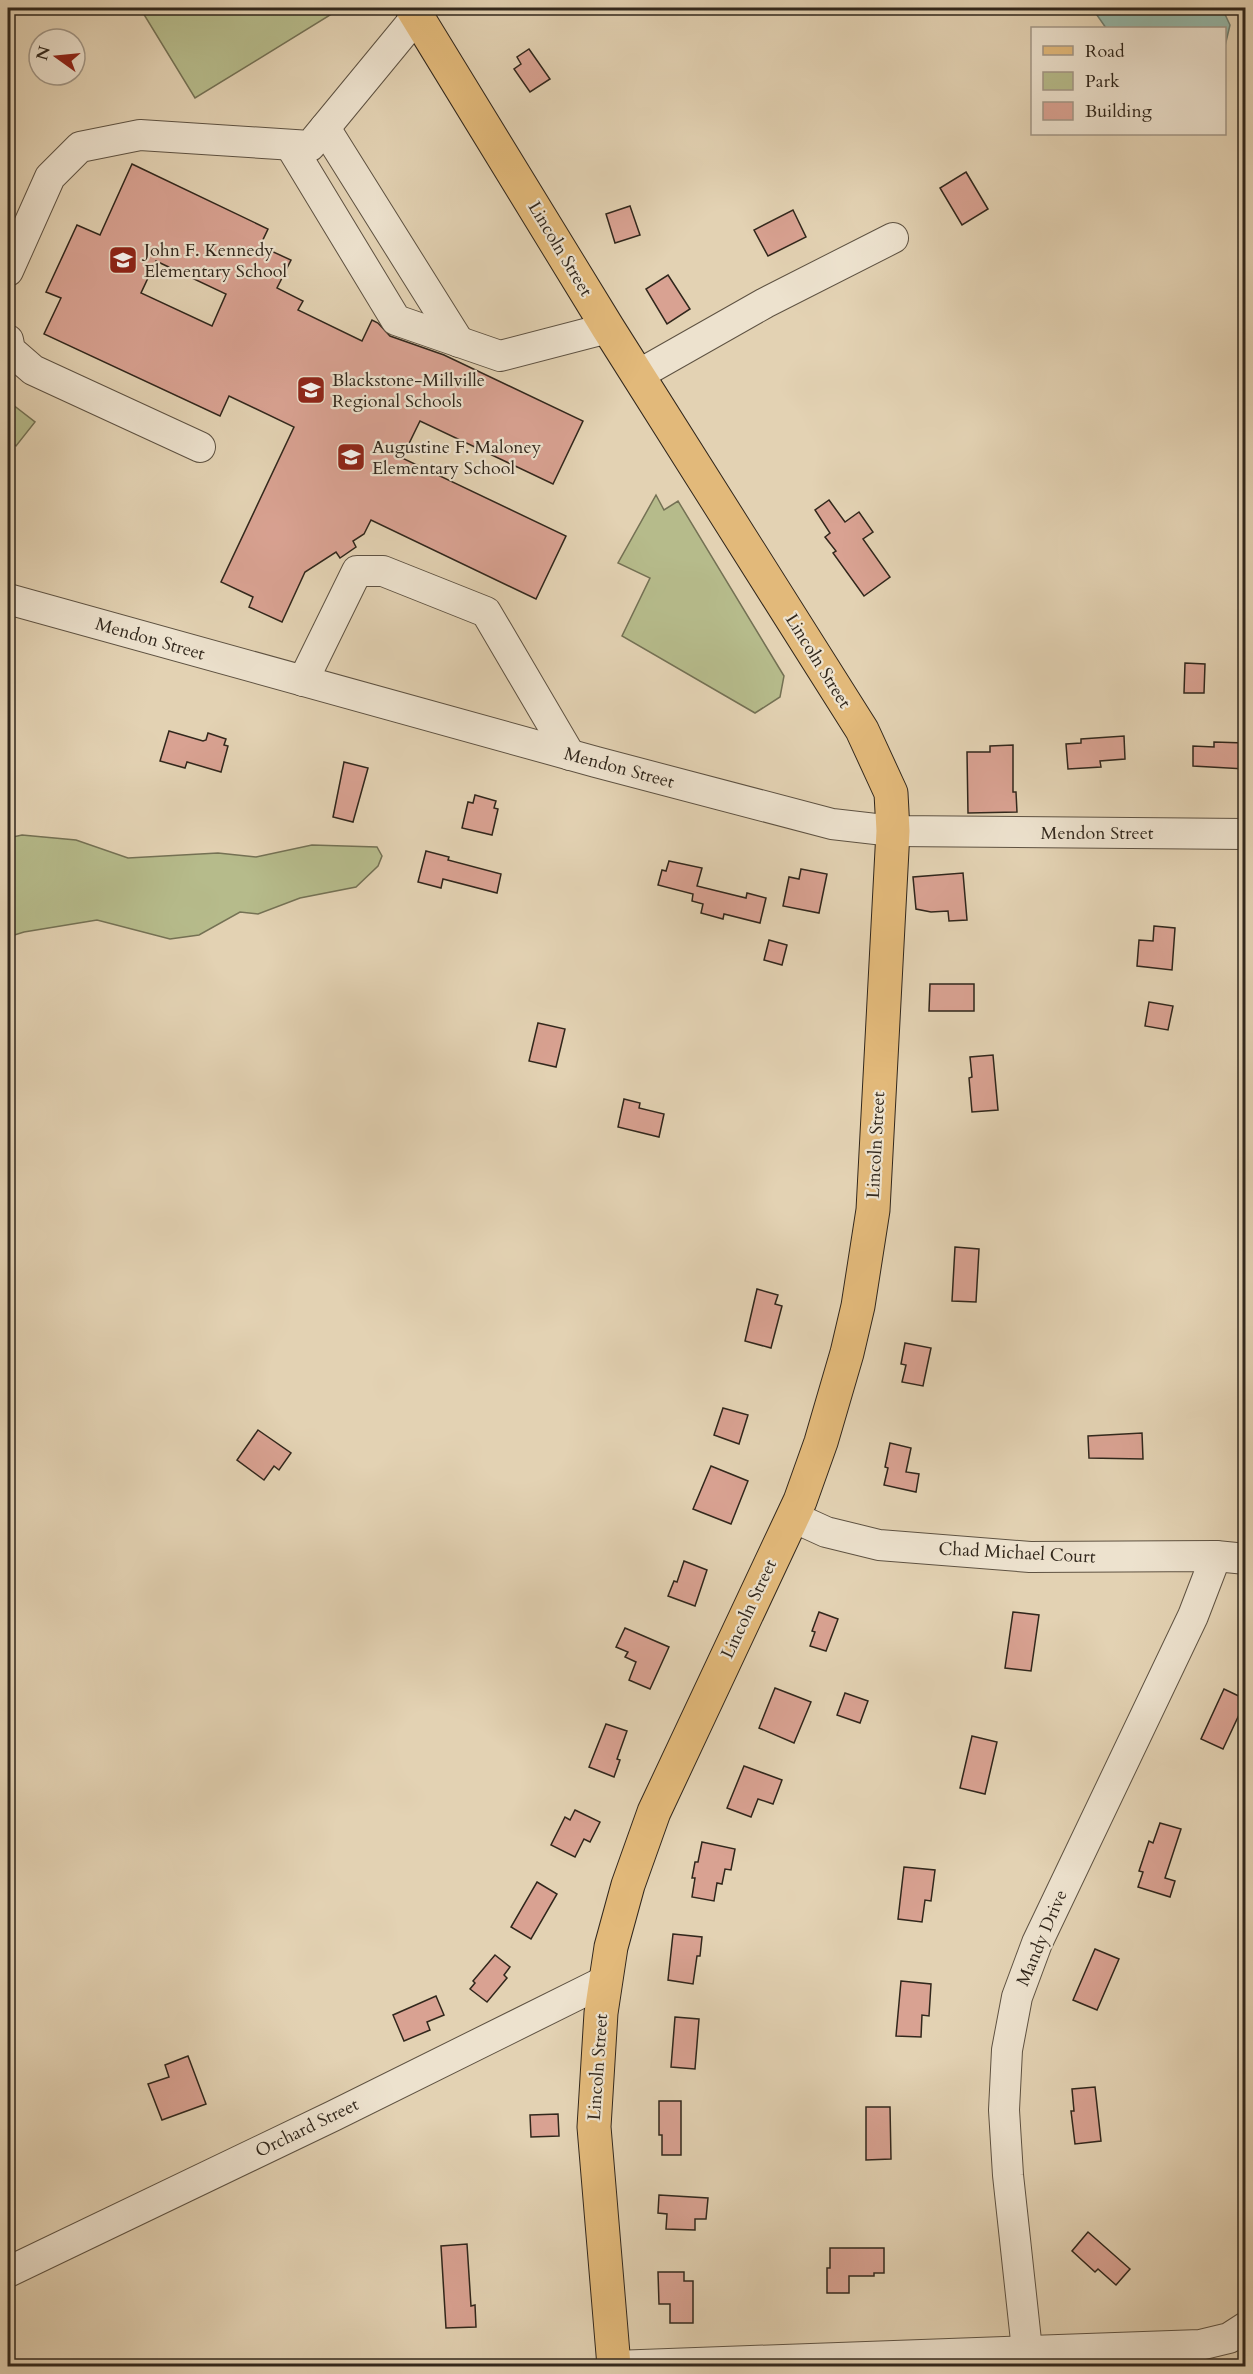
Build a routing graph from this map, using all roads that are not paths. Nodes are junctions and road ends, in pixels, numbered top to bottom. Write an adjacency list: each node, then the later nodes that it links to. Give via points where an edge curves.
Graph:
1 (415, 12): 2 (street); 7 (main road, Lincoln Street)
2 (325, 128): 3 (street, via 310,146); 9 (street)
3 (290, 145): 4 (street, via 141,135 80,147 50,177); 9 (street, via 396,320)
4 (15, 236): 6 (street)
5 (893, 238): 10 (street, via 765,303)
6 (8, 271)
7 (608, 328): 9 (street, via 500,356); 10 (main road, Lincoln Street)
8 (8, 340): 11 (street, via 10,350 33,370)
9 (459, 342)
10 (638, 375): 15 (main road, Lincoln Street, via 862,730 891,793)
11 (200, 447)
12 (8, 599): 13 (street, Mendon Street)
13 (303, 681): 14 (street, Mendon Street); 14 (street, via 357,571 383,571 486,612)
14 (570, 755): 15 (street, Mendon Street, via 832,824)
15 (893, 831): 16 (street, Mendon Street); 17 (main road, Lincoln Street, via 873,1210 858,1306 841,1377)
16 (1245, 834)
17 (793, 1517): 18 (street, Chad Michael Court, via 826,1532 879,1545 1030,1557); 20 (main road, Lincoln Street, via 654,1812 619,1914)
18 (1216, 1556): 19 (street, Chad Michael Court); 23 (street, Mandy Drive, via 1193,1616 1037,1943 1017,1997 1007,2050 1004,2110)
19 (1245, 1559)
20 (605, 1981): 21 (street, Orchard Street); 24 (main road, Lincoln Street, via 594,2127)
21 (8, 2272)
22 (1245, 2327): 23 (street, via 1229,2338 1200,2345)
23 (1027, 2350): 24 (street)
24 (614, 2366)

